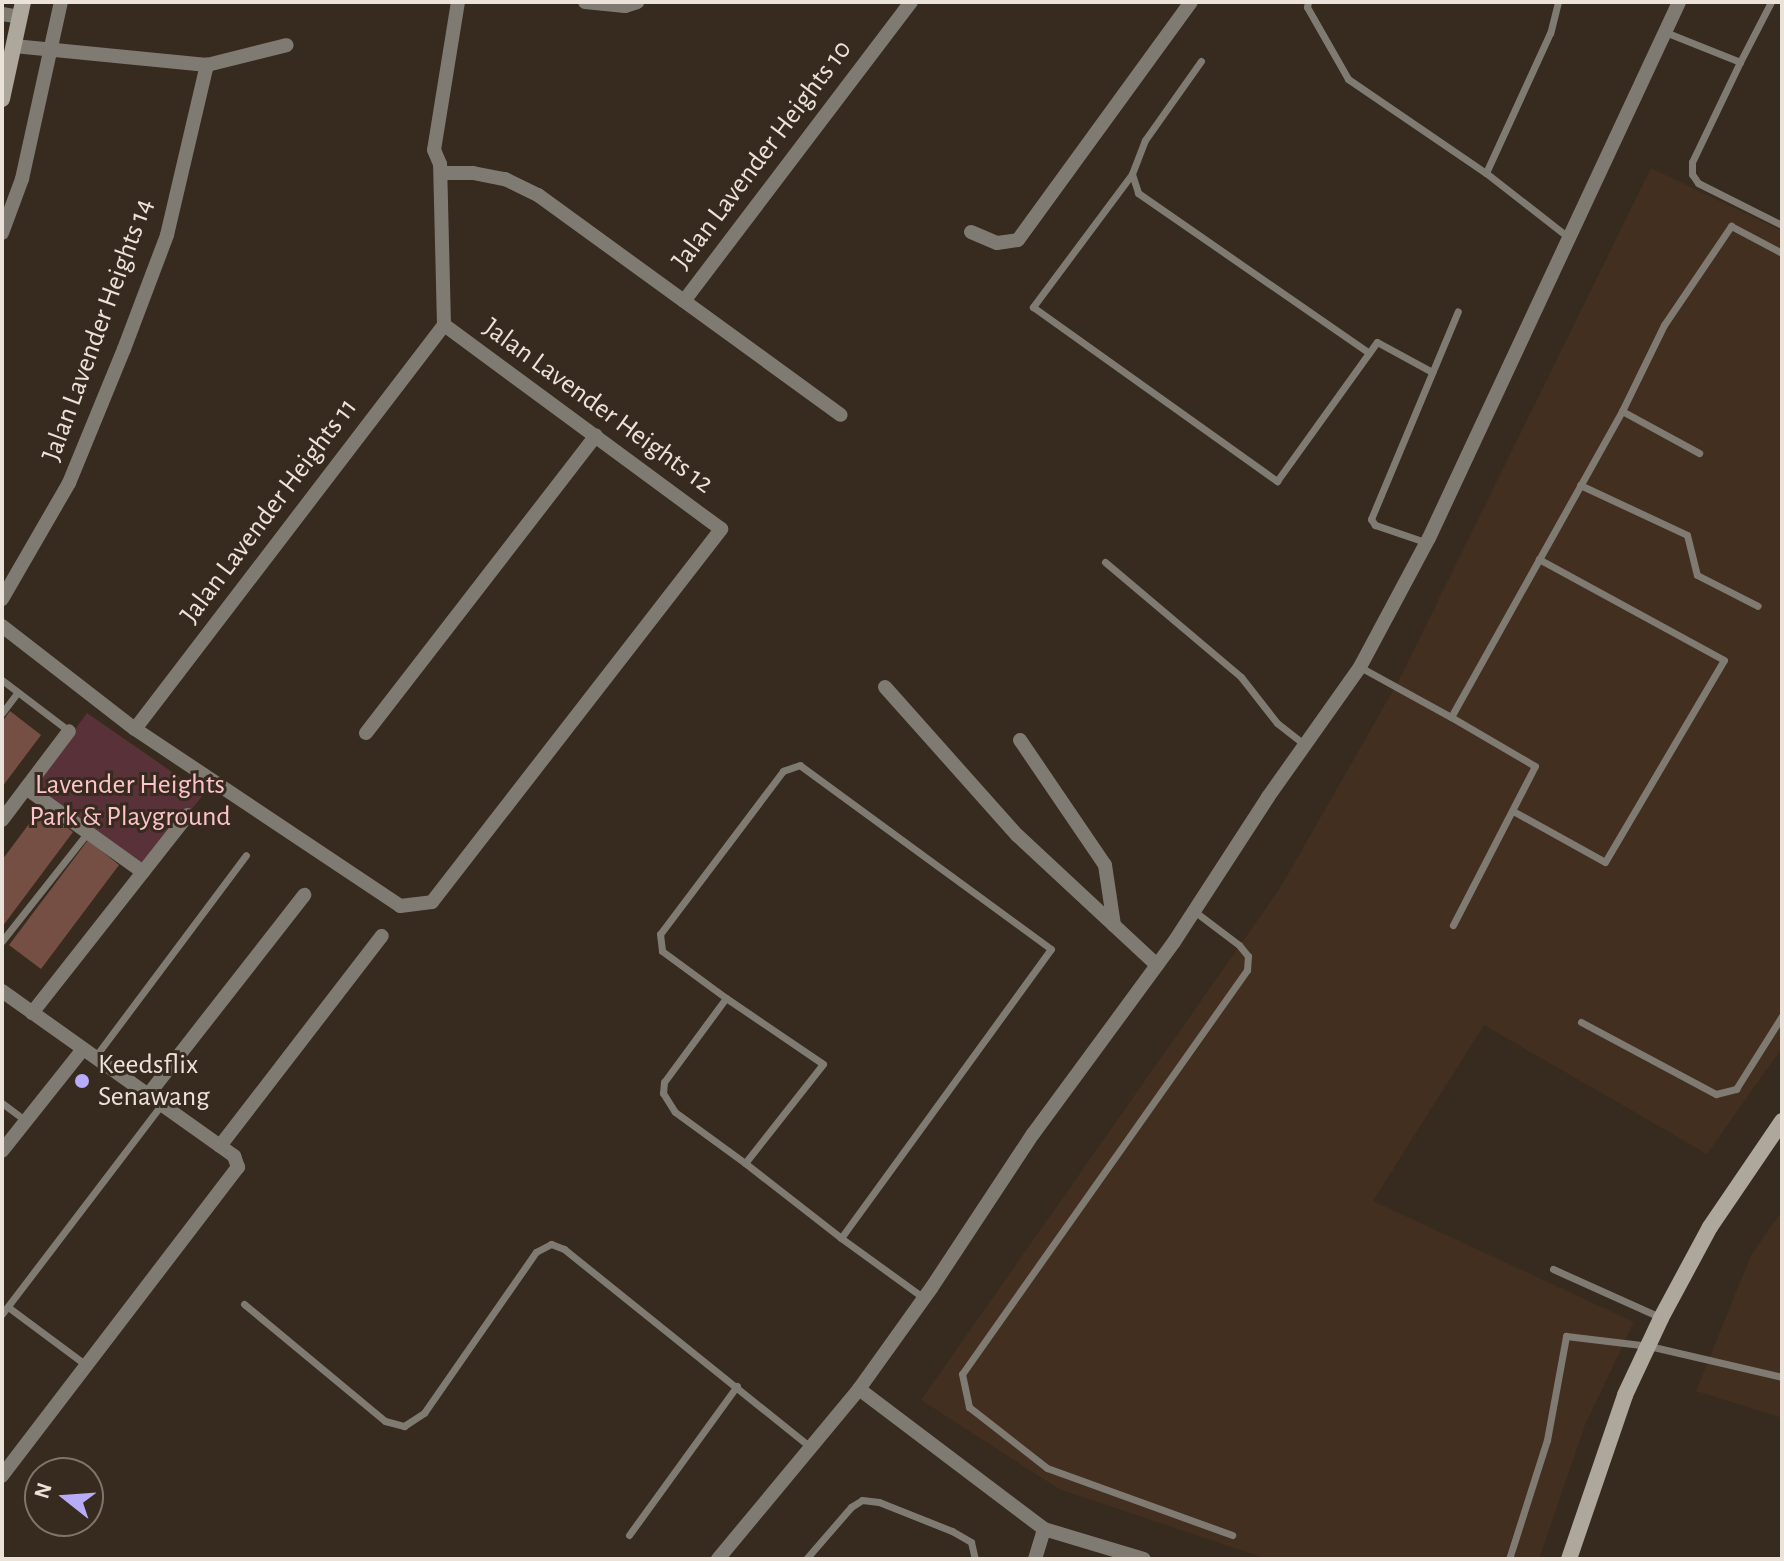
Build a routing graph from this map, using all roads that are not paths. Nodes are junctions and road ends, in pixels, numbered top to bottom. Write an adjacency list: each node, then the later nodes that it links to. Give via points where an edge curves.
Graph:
1 (61, 2): 16 (street)
2 (458, 2): 21 (street, via 434,150)
3 (585, 2): 4 (street)
4 (637, 2)
5 (911, 2): 29 (street, Jalan Lavender Heights 10)
6 (1191, 2): 25 (street, via 1018,240 997,243)
7 (1308, 2): 22 (lane, via 1348,79)
8 (1558, 2): 22 (lane, via 1550,33)
9 (1679, 2): 13 (street)
10 (1771, 2): 18 (lane)
11 (22, 10): 12 (street); 15 (street)
12 (2, 14)
13 (1665, 32): 18 (lane); 27 (street)
14 (287, 45): 19 (street)
15 (14, 46): 16 (street); 20 (street)
16 (48, 52): 19 (street); 26 (street, via 22,179)
17 (1201, 61): 23 (lane, via 1145,140)
18 (1740, 62): 24 (lane, via 1692,162 1692,174 1698,183)
19 (207, 65): 42 (street, Jalan Lavender Heights 14, via 167,235 124,349 69,483)
20 (2, 99)
21 (441, 173): 29 (street, via 505,179 538,195); 31 (street)
22 (1486, 173): 27 (lane)
23 (1132, 174): 32 (lane, via 1138,193); 32 (lane, via 1033,307 1277,481)
24 (1782, 225)
25 (971, 232)
26 (2, 233)
27 (1568, 237): 39 (street)
28 (1782, 253): 34 (lane, via 1731,226 1664,325)
29 (684, 301): 35 (street)
30 (1458, 311): 33 (lane)
31 (444, 325): 36 (street, Jalan Lavender Heights 12); 51 (street, Jalan Lavender Heights 11)
32 (1369, 353): 33 (lane, via 1377,342)
33 (1432, 372): 39 (lane, via 1371,519)
34 (1622, 411): 37 (lane); 38 (lane)
35 (841, 415)
36 (596, 435): 51 (street, Jalan Lavender Heights 12, via 721,529 432,902 400,906); 53 (street)
37 (1699, 453)
38 (1580, 485): 40 (lane); 43 (lane, via 1687,535 1697,575)
39 (1425, 542): 45 (street)
40 (1539, 559): 50 (lane); 57 (lane, via 1724,660 1605,862)
41 (1105, 562): 55 (lane, via 1241,677 1277,723)
42 (2, 599)
43 (1758, 606)
44 (2, 626): 51 (street)
45 (1360, 667): 50 (lane); 55 (street)
46 (2, 680): 48 (lane)
47 (885, 687): 65 (street, via 1017,835)
48 (18, 692): 49 (lane); 52 (lane)
49 (2, 713)
50 (1451, 717): 57 (lane, via 1535,766)
51 (135, 729)
52 (69, 731): 56 (street)
53 (366, 733)
54 (1020, 740): 65 (street, via 1105,865)
55 (1305, 745): 64 (street)
56 (26, 788): 59 (street); 60 (street)
57 (1513, 811): 66 (lane)
58 (188, 815): 62 (street)
59 (2, 820)
60 (88, 832): 62 (street); 68 (lane)
61 (246, 855): 75 (lane)
62 (143, 872): 72 (street)
63 (304, 895): 76 (street)
64 (1194, 911): 69 (street); 100 (lane, via 1239,945 1248,956 1247,970 962,1374 969,1407 1047,1468)
65 (1114, 925): 69 (street)
66 (1453, 925)
67 (382, 936): 81 (street)
68 (2, 941)
69 (1157, 965): 86 (street, via 1033,1134)
70 (2, 991): 72 (street)
71 (726, 998): 83 (lane, via 664,1082 663,1093 675,1112); 83 (lane, via 823,1064); 84 (lane, via 662,951 660,934 783,771 800,765 1051,949)
72 (32, 1013): 75 (street)
73 (1782, 1016): 74 (lane, via 1736,1089 1716,1094)
74 (1581, 1022)
75 (89, 1053): 76 (street); 79 (street)
76 (148, 1095): 78 (street)
77 (2, 1103): 79 (lane)
78 (162, 1104): 81 (street); 88 (lane)
79 (26, 1121): 82 (street)
80 (1782, 1121): 90 (street, via 1710,1227)
81 (220, 1146): 92 (street, via 238,1167)
82 (2, 1151)
83 (745, 1163): 84 (lane)
84 (841, 1238): 86 (lane)
85 (1553, 1269): 90 (lane)
86 (924, 1298): 95 (street)
87 (244, 1304): 94 (lane, via 385,1421 404,1426 424,1413 536,1252 551,1244)
88 (8, 1307): 89 (lane); 92 (lane)
89 (2, 1314)
90 (1661, 1318): 91 (street)
91 (1649, 1346): 93 (lane); 106 (lane, via 1566,1336 1547,1440); 107 (street, via 1625,1395)
92 (86, 1365): 97 (street)
93 (1782, 1377)
94 (737, 1386): 96 (lane); 99 (lane)
95 (859, 1389): 96 (street); 98 (street)
96 (810, 1448): 101 (street)
97 (2, 1476)
98 (1044, 1529): 104 (street); 105 (street)
99 (629, 1535)
100 (1232, 1535)
101 (718, 1559)
102 (806, 1559): 103 (lane, via 862,1500 952,1531 971,1542)
103 (975, 1559)
104 (1035, 1559)
105 (1144, 1559)
106 (1509, 1559)
107 (1569, 1559)

